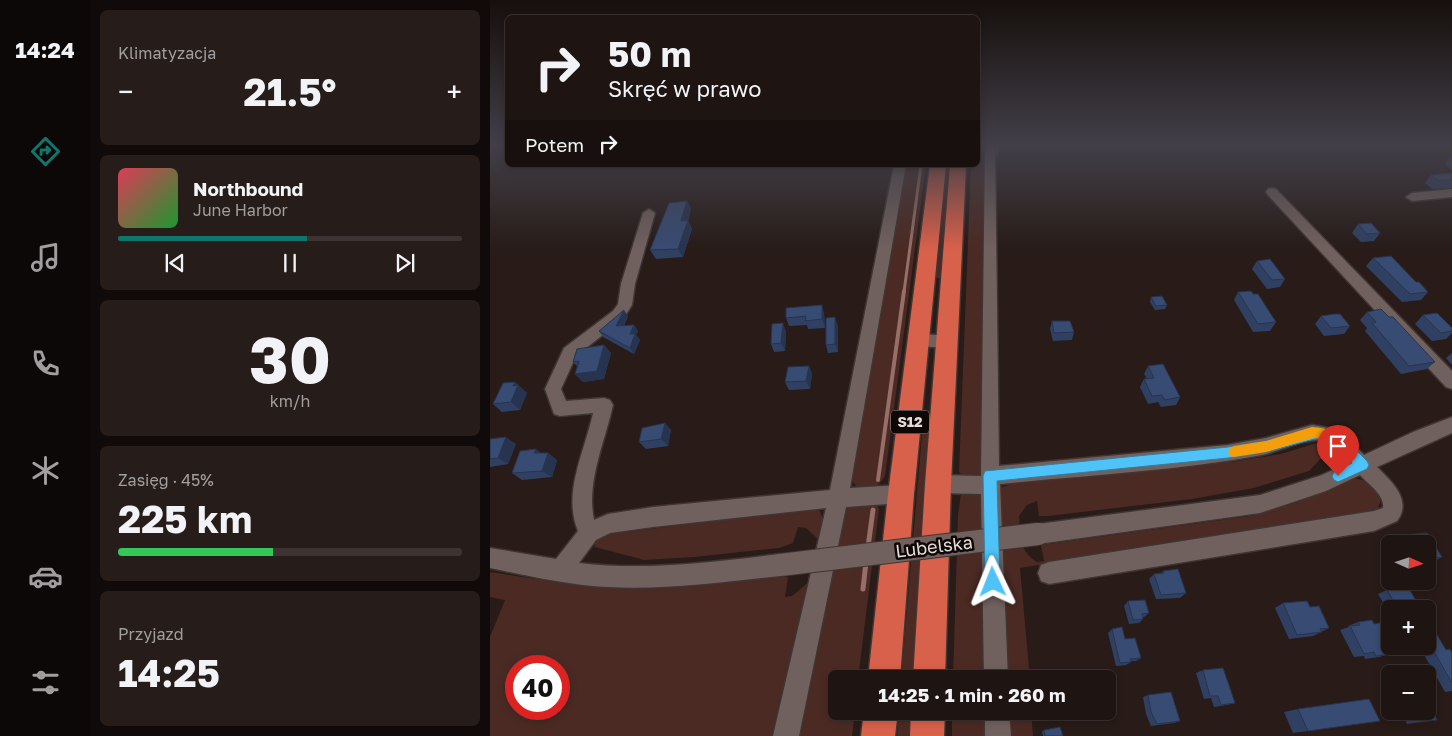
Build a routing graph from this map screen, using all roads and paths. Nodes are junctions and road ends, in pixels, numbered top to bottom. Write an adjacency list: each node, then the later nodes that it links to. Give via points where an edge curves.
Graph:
1 (897, 180): 17 (street)
2 (936, 180): 9 (highway, S12)
3 (957, 180): 10 (highway, S12)
4 (990, 180): 14 (street)
5 (1272, 192): 11 (street)
6 (1452, 193): 7 (street)
7 (1412, 197)
8 (650, 213): 18 (street, via 628,284 625,305 618,315 570,352 553,389 560,409 604,405 582,489 580,511)
9 (920, 340): 10 (street); 16 (highway, S12)
10 (948, 340): 15 (highway, S12)
11 (1452, 382)
12 (1452, 425): 13 (street, Lubelska)
13 (1363, 465): 14 (street, via 1331,436 1318,432 1235,452); 20 (street, Lubelska, bridge, via 1294,494 1260,504 1181,517); 22 (street, via 1392,498 1394,506 1387,517)
14 (990, 480): 15 (street); 25 (street)
15 (938, 484): 24 (highway, S12)
16 (901, 494): 17 (street); 23 (highway, S12)
17 (837, 498): 18 (street, via 644,518 608,524); 29 (street)
18 (589, 533): 21 (street)
19 (490, 558): 21 (street, Lubelska)
20 (780, 565): 21 (street, Lubelska, via 642,578)
21 (560, 571)
22 (1049, 573)
23 (885, 670)
24 (929, 670)
25 (996, 670)
26 (880, 720): 30 (highway)
27 (928, 720): 31 (highway)
28 (997, 720): 32 (street)
29 (786, 736)
30 (878, 736)
31 (927, 736)
32 (998, 736)

